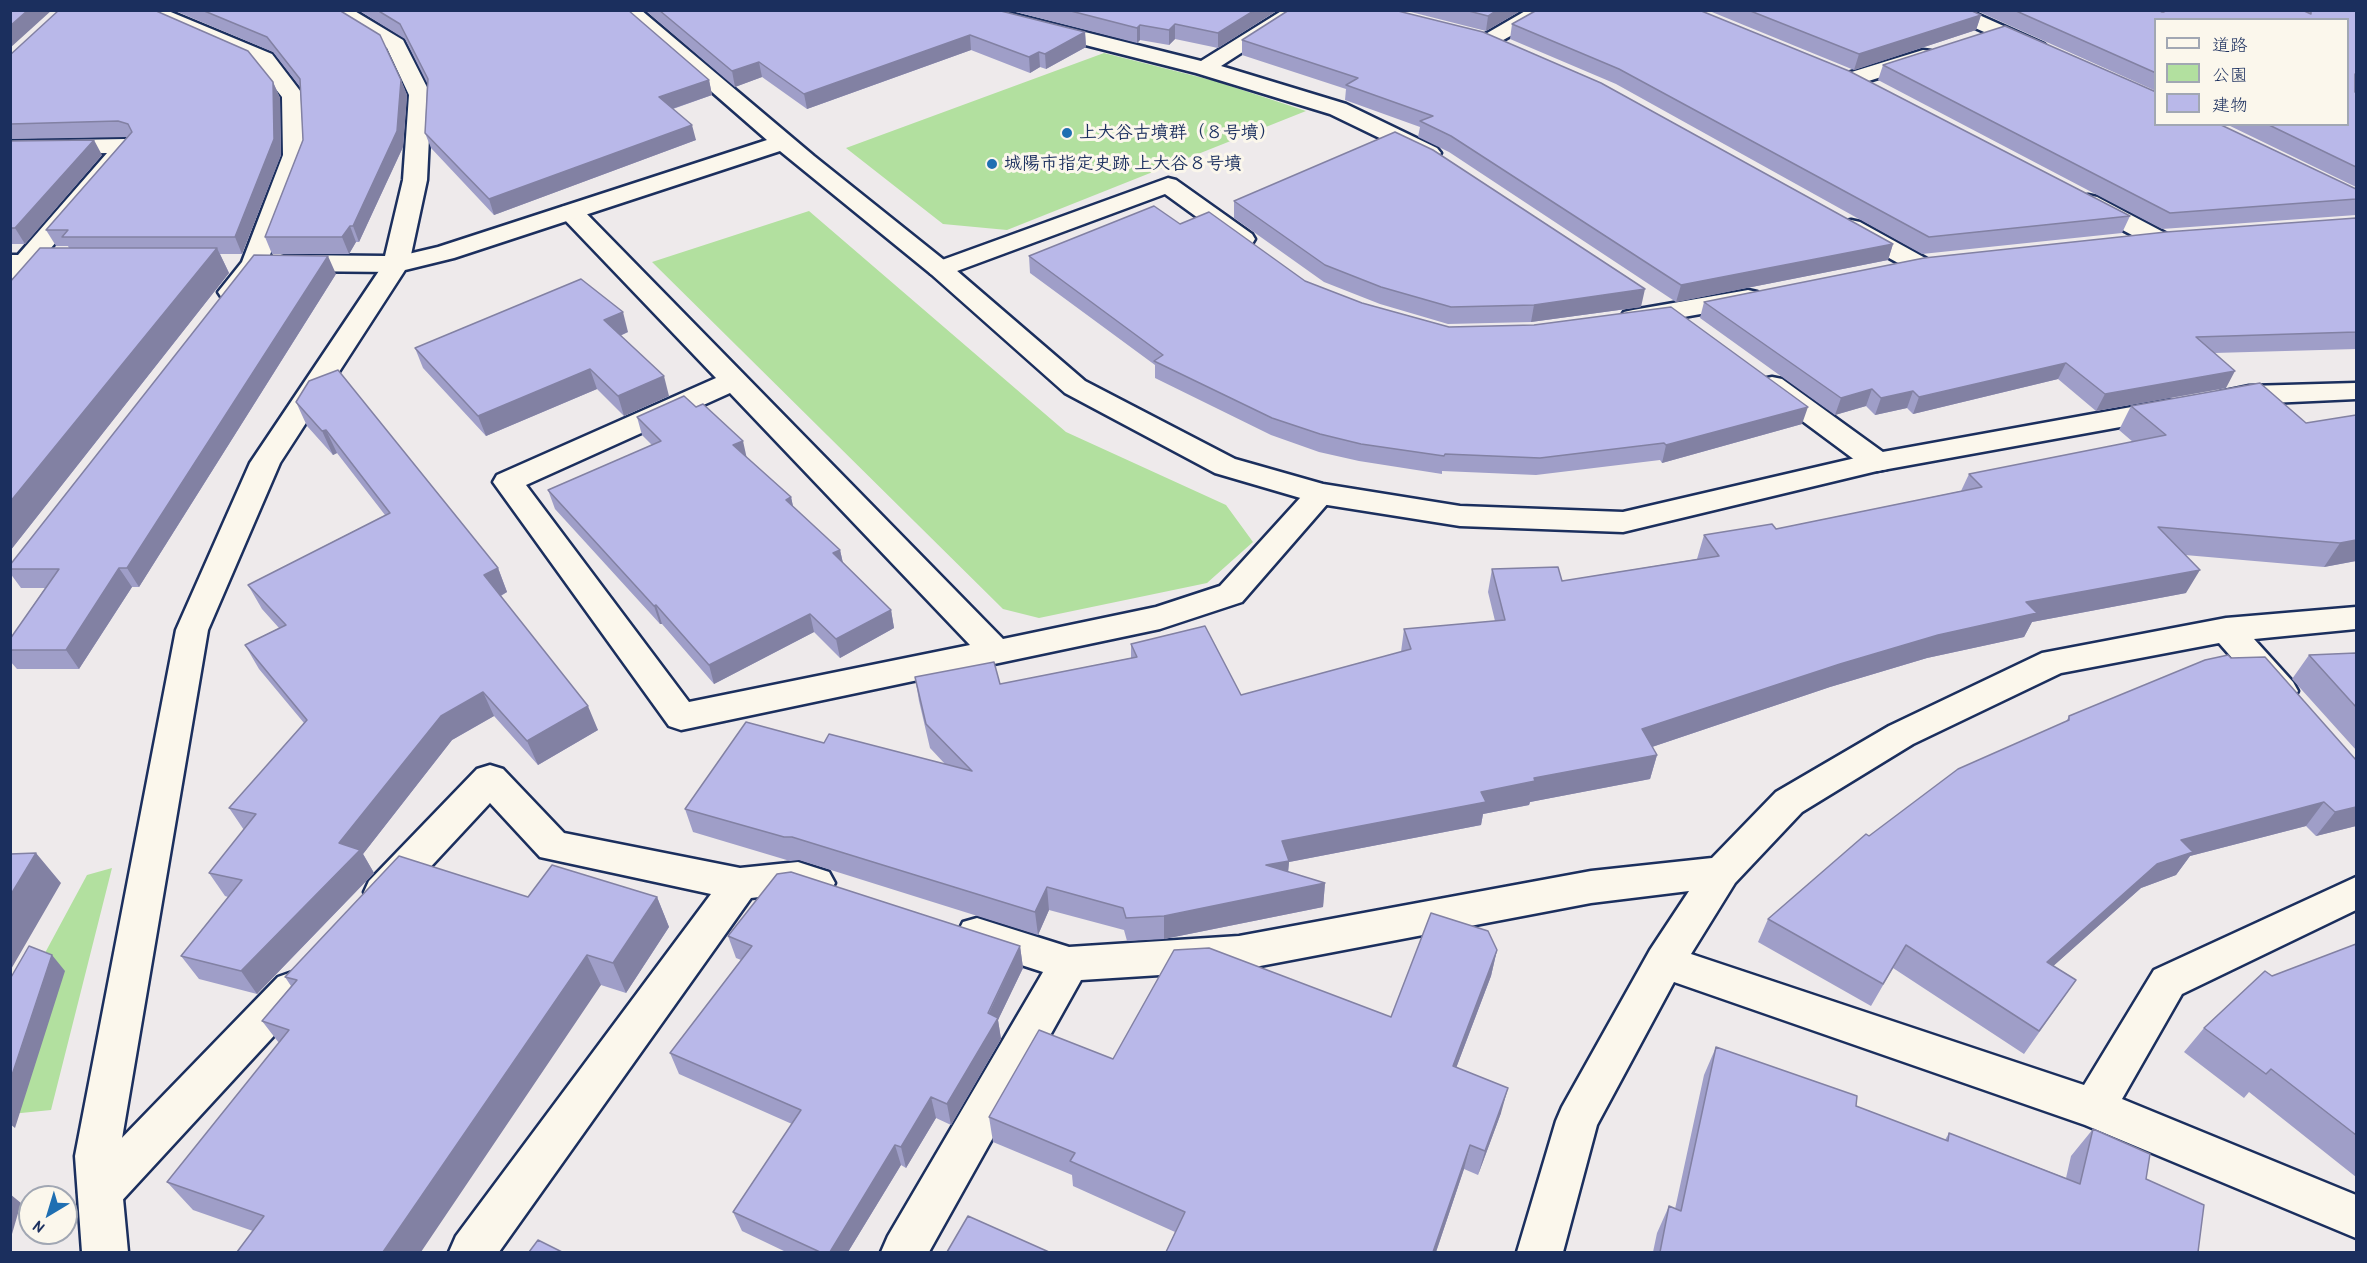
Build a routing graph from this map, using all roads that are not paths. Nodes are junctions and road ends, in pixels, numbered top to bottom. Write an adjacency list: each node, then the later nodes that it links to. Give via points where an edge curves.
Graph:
1 (147, 10): 29 (street, via 264,59 293,96 295,155)
2 (337, 10): 30 (street, via 396,44 420,95 415,180)
3 (628, 10): 19 (street)
4 (970, 10): 15 (street)
5 (1298, 10): 15 (street)
6 (1543, 10): 10 (street)
7 (1950, 10): 8 (street)
8 (2001, 30): 11 (street); 14 (street)
9 (1466, 34): 10 (street)
10 (1489, 40): 12 (street)
11 (1967, 42)
12 (1510, 49)
13 (1944, 49): 17 (street)
14 (2052, 55)
15 (1204, 68): 21 (street, via 1338,109)
16 (1832, 71): 17 (street)
17 (1853, 79): 18 (street)
18 (1874, 90)
19 (783, 142): 23 (street); 32 (street)
20 (10, 148): 31 (street, via 126,146)
21 (1450, 165)
22 (2074, 195): 25 (street, via 2169,238)
23 (571, 212): 30 (street, via 445,253); 40 (street)
24 (1835, 218): 33 (street, via 1929,262)
25 (2112, 243)
26 (1266, 255): 32 (street, via 1168,185)
27 (94, 263): 31 (street)
28 (220, 263): 29 (street)
29 (254, 263): 30 (street); 36 (street)
30 (396, 264): 58 (street, via 265,463 192,630 97,1156)
31 (15, 268)
32 (940, 269): 43 (street, via 1075,387 1225,466)
33 (1883, 271)
34 (1643, 293): 37 (street)
35 (1766, 294): 37 (street)
36 (218, 309)
37 (1682, 320): 38 (street)
38 (1613, 321)
39 (1758, 375): 42 (street)
40 (733, 381): 46 (street); 46 (street, via 508,482 681,717)
41 (2356, 391): 42 (street, via 2249,395)
42 (1877, 462): 43 (street, via 1623,522 1460,516)
43 (1321, 494): 46 (street, via 1231,594 1160,618)
44 (2356, 618): 45 (street)
45 (2226, 630): 47 (street); 48 (street, via 2054,662 1911,730 1789,802)
46 (996, 652)
47 (2303, 716)
48 (1722, 872): 55 (street); 56 (street, via 1591,887 1239,952)
49 (740, 885): 51 (street, via 798,877); 52 (street, via 553,846 490,780); 61 (street)
50 (2356, 894): 57 (street, via 2168,982)
51 (855, 895)
52 (360, 917)
53 (945, 924): 56 (street)
54 (319, 960): 58 (street)
55 (1664, 962): 57 (street); 63 (street, via 1577,1121)
56 (1069, 964): 62 (street)
57 (2094, 1108): 59 (street)
58 (100, 1192): 60 (street)
59 (2356, 1217)
60 (105, 1252)
61 (472, 1252)
62 (904, 1252)
63 (1540, 1252)

